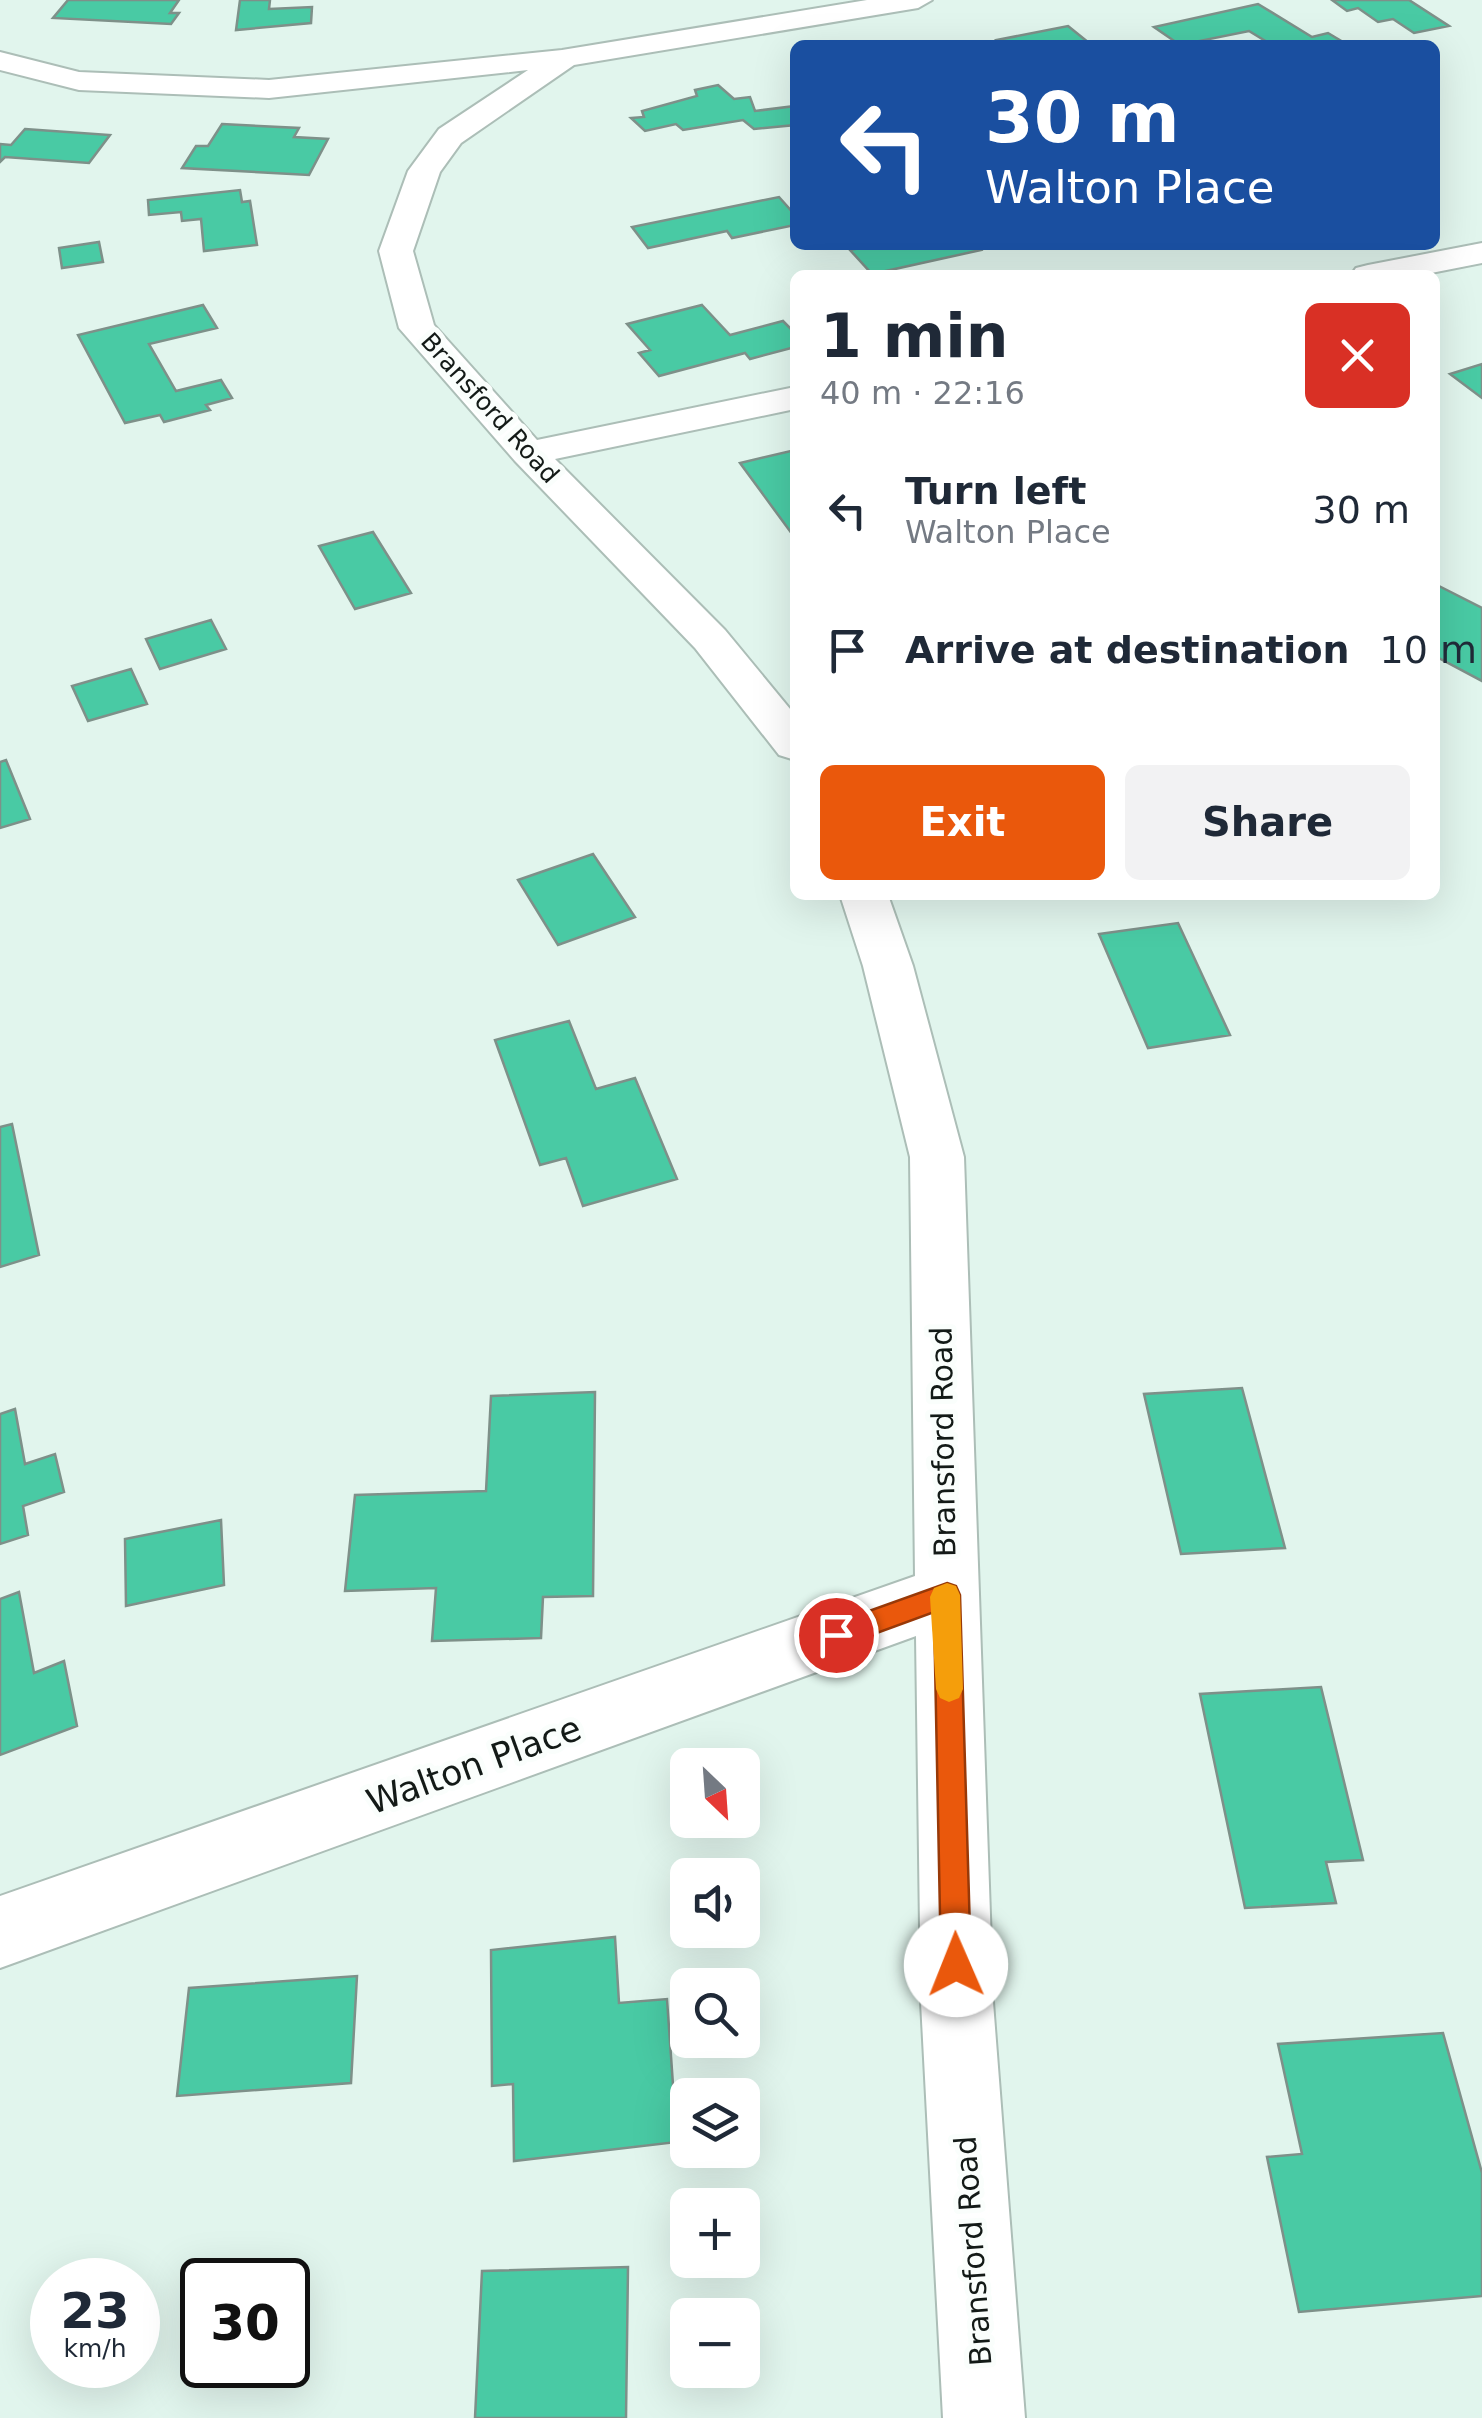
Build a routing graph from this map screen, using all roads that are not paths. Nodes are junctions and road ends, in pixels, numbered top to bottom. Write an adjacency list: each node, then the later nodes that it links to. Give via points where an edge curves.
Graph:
1 (918, 0): 2 (street, Bransford Road)
2 (565, 58): 3 (street, Bransford Road, via 269,89 78,81); 7 (street, Bransford Road, via 450,136 424,171 396,251 417,328)
3 (0, 61)
4 (1482, 253): 5 (street)
5 (1394, 270)
6 (790, 399): 7 (street)
7 (528, 453): 8 (street, Bransford Road, via 710,639)
8 (790, 739)
9 (866, 900): 10 (street, Bransford Road, via 936,1157)
10 (947, 1595): 11 (street, Walton Place); 12 (street, Bransford Road, via 957,2002)
11 (0, 1932)
12 (984, 2418)

